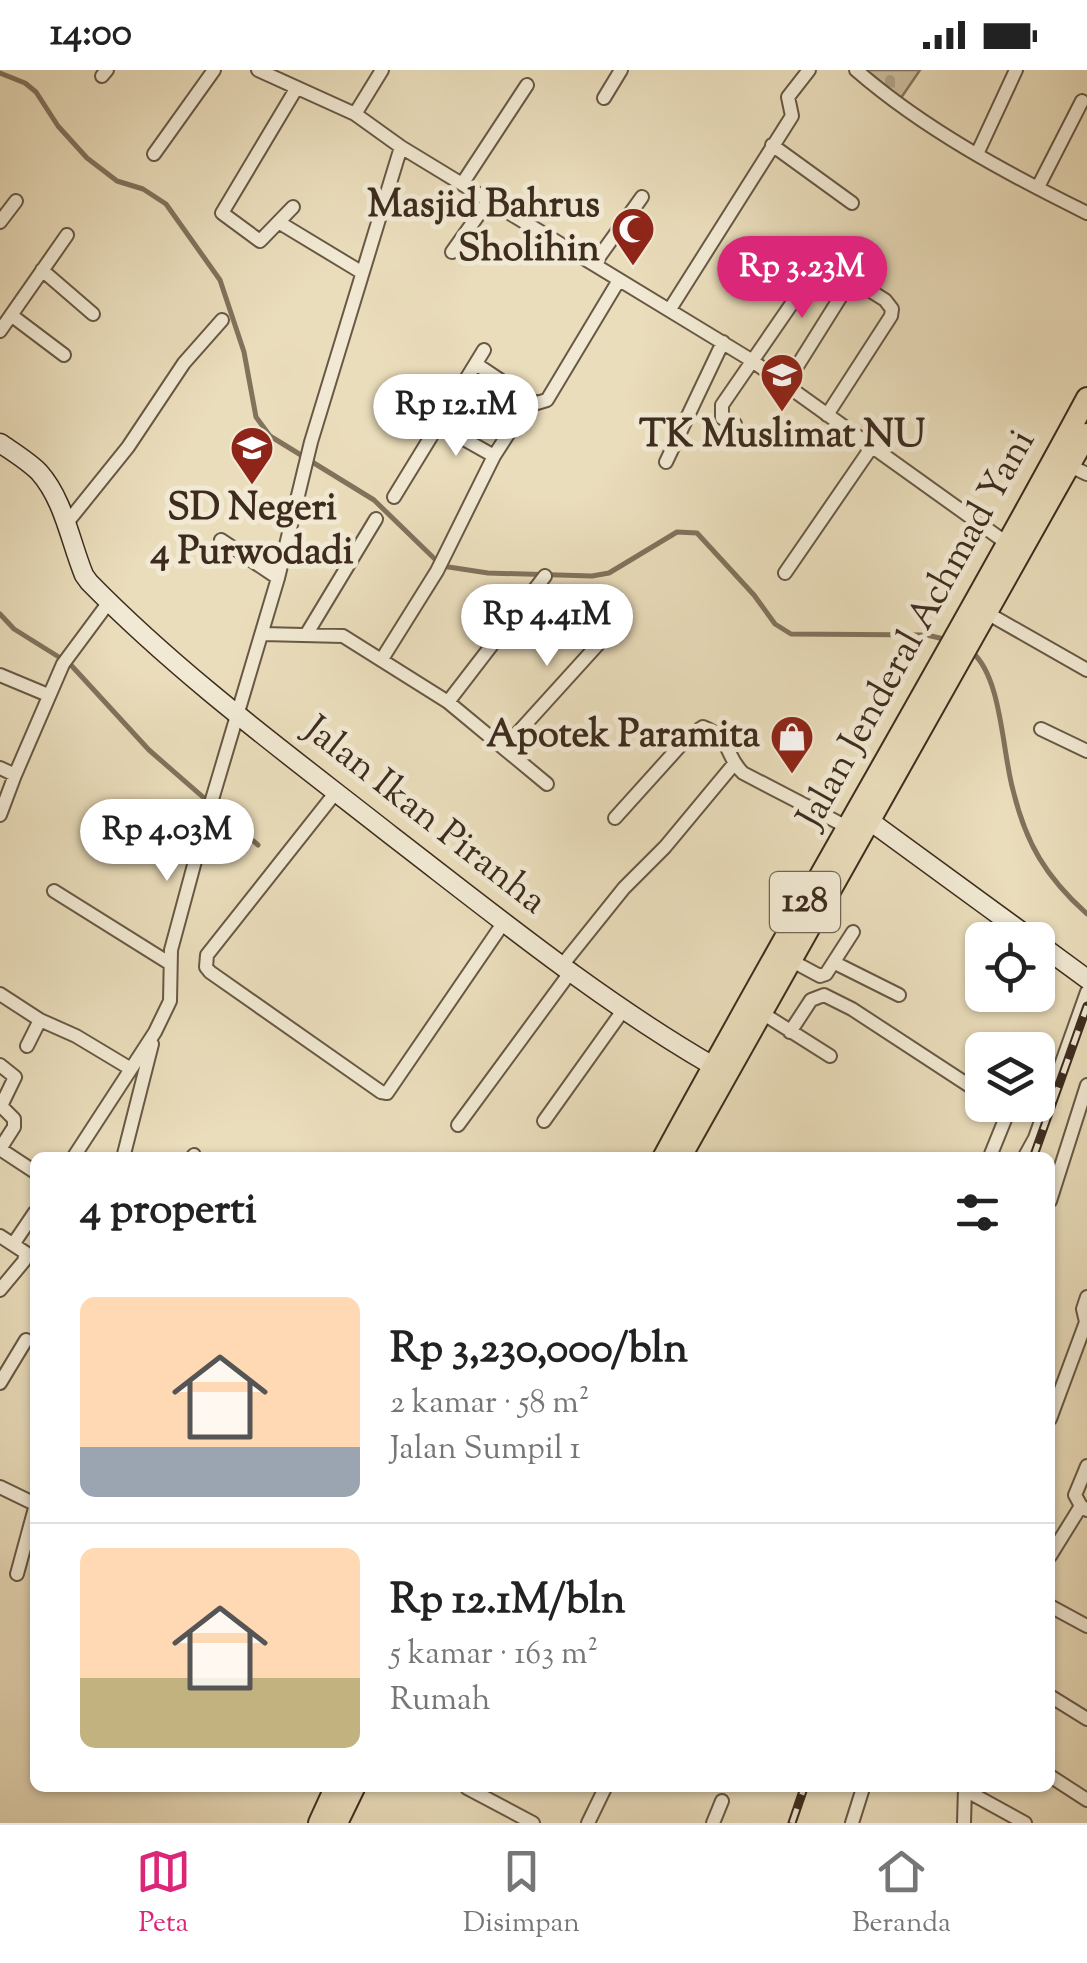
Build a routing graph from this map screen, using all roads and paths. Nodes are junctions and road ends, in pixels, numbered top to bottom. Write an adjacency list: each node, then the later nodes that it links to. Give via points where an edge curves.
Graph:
1 (213, 70): 15 (street)
2 (258, 70): 9 (street)
3 (382, 70): 12 (street)
4 (621, 70): 10 (street)
5 (809, 70): 13 (street, via 788,97 792,115)
6 (856, 70): 16 (street)
7 (1016, 70): 16 (street)
8 (527, 85): 17 (street)
9 (296, 89): 12 (street); 26 (street, via 222,213 260,241)
10 (604, 98)
11 (1082, 101): 18 (street)
12 (355, 114): 14 (street)
13 (772, 145): 22 (street); 36 (street)
14 (401, 147): 17 (street); 33 (street)
15 (154, 154)
16 (976, 154): 18 (street)
17 (462, 184): 20 (street)
18 (1038, 187): 24 (street)
19 (642, 197): 31 (street)
20 (489, 200): 28 (street); 31 (street)
21 (16, 201): 25 (street)
22 (852, 203)
23 (293, 207): 26 (street)
24 (1087, 212)
25 (0, 222)
26 (280, 223): 33 (street)
27 (67, 236): 32 (street)
28 (452, 252)
29 (826, 254): 44 (street)
30 (863, 261): 35 (street)
31 (594, 264): 34 (street)
32 (42, 270): 37 (street); 38 (street)
33 (362, 272): 67 (street, via 304,463)
34 (619, 280): 36 (street); 48 (street, via 546,400)
35 (854, 280): 46 (street); 49 (street, via 885,300 891,316)
36 (670, 310): 41 (street)
37 (93, 314)
38 (11, 316): 40 (street); 43 (street)
39 (222, 320): 61 (street)
40 (0, 332)
41 (723, 342): 44 (street); 56 (street)
42 (484, 350): 45 (street)
43 (64, 355)
44 (750, 360): 46 (street); 50 (street, via 720,412)
45 (476, 364): 48 (street); 51 (street)
46 (786, 384): 49 (street)
47 (1087, 398): 64 (main road, Jalan Jenderal Achmad Yani / 128)
48 (530, 400): 55 (street)
49 (827, 415): 54 (street)
50 (735, 424)
51 (439, 425): 55 (street); 58 (street)
52 (1087, 434): 57 (main road, Jalan Jenderal Achmad Yani / 128)
53 (0, 443): 61 (street, Jalan Ikan Piranha, via 36,469)
54 (871, 448): 60 (street); 64 (street)
55 (494, 456): 74 (street, via 437,571)
56 (666, 462)
57 (1078, 470): 70 (main road, Jalan Jenderal Achmad Yani / 128)
58 (394, 497)
59 (376, 518): 72 (street)
60 (822, 518): 62 (street); 65 (street)
61 (66, 524): 68 (street, Jalan Ikan Piranha, via 84,575)
62 (837, 526)
63 (221, 540): 67 (street)
64 (1008, 544): 70 (main road, Jalan Jenderal Achmad Yani / 128)
65 (785, 573)
66 (545, 576): 78 (street)
67 (278, 578): 71 (street)
68 (109, 602): 77 (street); 79 (street, Jalan Ikan Piranha)
69 (621, 619): 81 (street)
70 (975, 622): 73 (main road, Jalan Jenderal Achmad Yani / 128); 75 (street)
71 (263, 634): 72 (street); 79 (street)
72 (306, 636): 74 (street, via 343,636)
73 (954, 653): 90 (main road, Jalan Jenderal Achmad Yani / 128); 91 (main road, Jalan Jenderal Achmad Yani / 128)
74 (382, 659): 78 (street)
75 (1087, 670)
76 (0, 675): 77 (street)
77 (48, 695): 85 (street)
78 (448, 702): 81 (street)
79 (238, 716): 87 (street, Jalan Ikan Piranha); 99 (street)
80 (1042, 729): 82 (street)
81 (504, 748): 86 (street)
82 (1087, 751)
83 (734, 764): 89 (street, via 724,738 698,728); 91 (street); 100 (street, via 624,888)
84 (0, 768): 85 (street)
85 (15, 775): 88 (street)
86 (546, 784)
87 (336, 792): 93 (street, Jalan Ikan Piranha); 93 (street, via 206,956 210,972 387,1093)
88 (0, 814)
89 (615, 818)
90 (870, 820): 94 (street); 97 (main road, Jalan Jenderal Achmad Yani / 128)
91 (847, 828): 113 (main road, Jalan Jenderal Achmad Yani / 128)
92 (54, 891): 99 (street)
93 (504, 922): 100 (street, Jalan Ikan Piranha)
94 (1008, 922)
95 (853, 932): 98 (street)
96 (1055, 956): 101 (street)
97 (792, 961): 98 (street, via 820,976); 106 (main road, Jalan Jenderal Achmad Yani / 128)
98 (835, 962): 104 (street)
99 (169, 967): 108 (street, via 169,1001)
100 (568, 967): 105 (street, Jalan Ikan Piranha); 119 (street)
101 (1087, 979)
102 (1087, 992): 126 (street)
103 (0, 994): 107 (street)
104 (899, 995)
105 (624, 1009): 113 (street, Jalan Ikan Piranha); 117 (street)
106 (762, 1014): 109 (street); 124 (main road, Jalan Jenderal Achmad Yani / 128)
107 (40, 1020): 110 (street); 114 (street)
108 (155, 1032): 114 (street); 122 (street)
109 (790, 1032): 111 (street); 115 (street, via 811,1000 824,995)
110 (27, 1046)
111 (830, 1056)
112 (0, 1065): 120 (street, via 15,1076 1,1106 14,1127)
113 (713, 1066): 123 (main road, Jalan Jenderal Achmad Yani / 128)
114 (132, 1069): 121 (street)
115 (965, 1083)
116 (1087, 1085): 128 (street)
117 (544, 1120)
118 (1004, 1122): 125 (street)
119 (458, 1125)
120 (0, 1149): 127 (street)
121 (78, 1152)
122 (125, 1152)
123 (666, 1152)
124 (683, 1152)
125 (992, 1152)
126 (1028, 1152)
127 (30, 1169)
128 (1055, 1185)
129 (30, 1219): 131 (street)
130 (0, 1236): 131 (street)
131 (14, 1243): 132 (street)
132 (30, 1259): 133 (street)
133 (0, 1290)
134 (1087, 1297): 135 (street)
135 (1086, 1322): 138 (street)
136 (26, 1340): 137 (street)
137 (0, 1383)
138 (1055, 1406)
139 (1087, 1466): 142 (street, via 1074,1494)
140 (0, 1487): 141 (street)
141 (30, 1506)
142 (1084, 1508): 144 (street)
143 (30, 1528): 145 (street)
144 (1055, 1549)
145 (18, 1574)
146 (1055, 1609): 147 (street)
147 (1087, 1626)
148 (1055, 1699): 149 (street)
149 (1087, 1719)
150 (1055, 1779): 158 (street)
151 (333, 1792): 160 (main road)
152 (352, 1792): 161 (main road)
153 (474, 1792): 162 (street)
154 (603, 1792): 163 (street)
155 (862, 1792): 165 (street)
156 (965, 1792): 166 (street)
157 (970, 1792): 167 (street)
158 (1087, 1800)
159 (722, 1801): 164 (street)
160 (319, 1823)
161 (338, 1823)
162 (532, 1823)
163 (588, 1823)
164 (713, 1823)
165 (852, 1823)
166 (964, 1823)
167 (1025, 1823)

